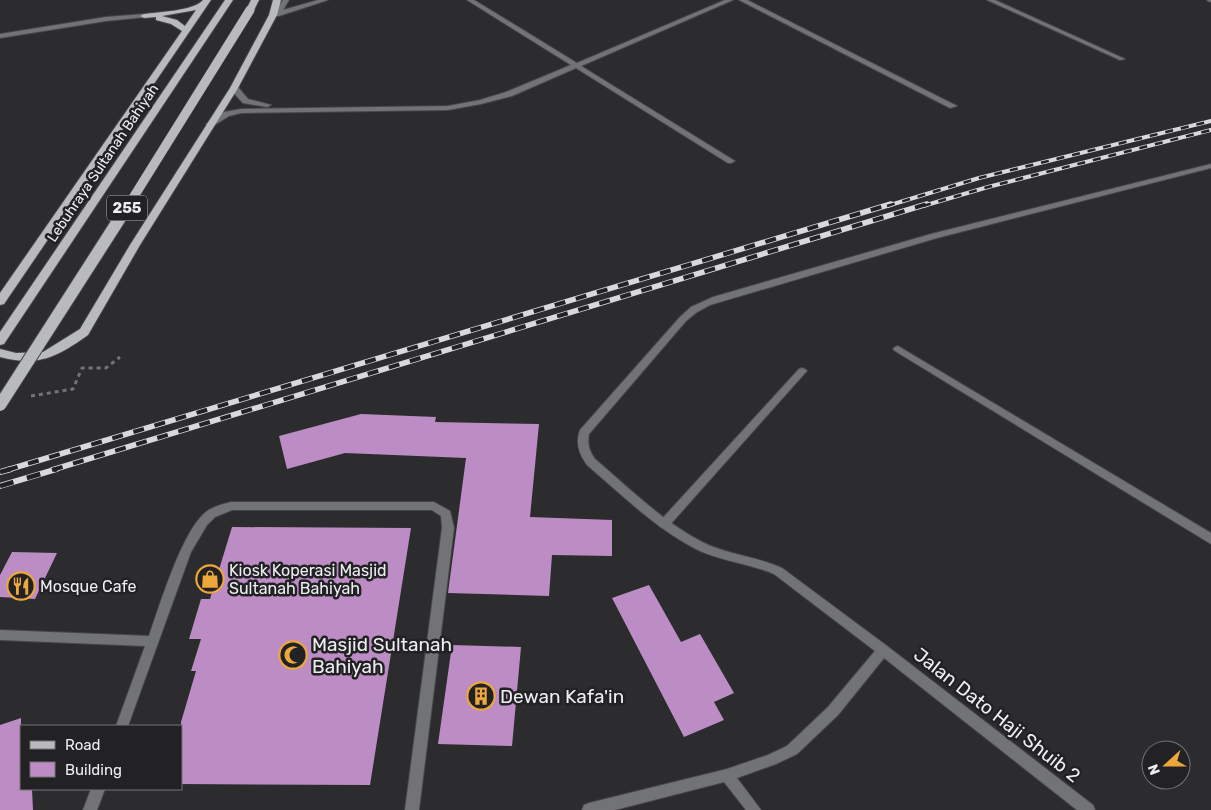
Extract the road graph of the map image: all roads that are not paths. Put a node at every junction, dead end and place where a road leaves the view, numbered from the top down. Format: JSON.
{"nodes":[{"id":1,"x":229,"y":0,"type":"edge"},
{"id":2,"x":277,"y":0,"type":"edge"},
{"id":3,"x":286,"y":0,"type":"edge"},
{"id":4,"x":325,"y":0,"type":"edge"},
{"id":5,"x":470,"y":0,"type":"edge"},
{"id":6,"x":730,"y":0,"type":"edge"},
{"id":7,"x":742,"y":0,"type":"edge"},
{"id":8,"x":990,"y":0,"type":"edge"},
{"id":9,"x":205,"y":3,"type":"edge"},
{"id":10,"x":253,"y":5,"type":"edge"},
{"id":11,"x":275,"y":15,"type":"junction"},
{"id":12,"x":144,"y":16,"type":"junction"},
{"id":13,"x":186,"y":32,"type":"junction"},
{"id":14,"x":0,"y":36,"type":"edge"},
{"id":15,"x":1122,"y":59,"type":"dead end"},
{"id":16,"x":576,"y":65,"type":"junction"},
{"id":17,"x":234,"y":88,"type":"junction"},
{"id":18,"x":953,"y":106,"type":"dead end"},
{"id":19,"x":296,"y":109,"type":"junction"},
{"id":20,"x":210,"y":124,"type":"junction"},
{"id":21,"x":731,"y":161,"type":"dead end"},
{"id":22,"x":1211,"y":166,"type":"edge"},
{"id":23,"x":0,"y":301,"type":"edge"},
{"id":24,"x":0,"y":341,"type":"edge"},
{"id":25,"x":898,"y":349,"type":"dead end"},
{"id":26,"x":0,"y":353,"type":"edge"},
{"id":27,"x":802,"y":371,"type":"dead end"},
{"id":28,"x":0,"y":405,"type":"edge"},
{"id":29,"x":664,"y":524,"type":"junction"},
{"id":30,"x":1211,"y":539,"type":"edge"},
{"id":31,"x":0,"y":635,"type":"edge"},
{"id":32,"x":153,"y":641,"type":"junction"},
{"id":33,"x":883,"y":650,"type":"junction"},
{"id":34,"x":122,"y":725,"type":"edge"},
{"id":35,"x":728,"y":776,"type":"junction"},
{"id":36,"x":98,"y":790,"type":"edge"},
{"id":37,"x":90,"y":810,"type":"edge"},
{"id":38,"x":412,"y":810,"type":"edge"},
{"id":39,"x":589,"y":810,"type":"edge"},
{"id":40,"x":754,"y":810,"type":"edge"},
{"id":41,"x":1088,"y":810,"type":"edge"}],
"edges":[{"from":1,"to":24,"type":"main road","name":"Lebuhraya Sultanah Bahiyah","number":"255"},
{"from":2,"to":11,"type":"main road"},
{"from":3,"to":11,"type":"street"},
{"from":4,"to":11,"type":"street"},
{"from":5,"to":16,"type":"street"},
{"from":6,"to":16,"type":"street"},
{"from":7,"to":18,"type":"street"},
{"from":8,"to":15,"type":"street"},
{"from":9,"to":12,"type":"main road"},
{"from":9,"to":13,"type":"main road"},
{"from":10,"to":28,"type":"main road","number":"255","bridge":true},
{"from":11,"to":17,"type":"main road"},
{"from":12,"to":13,"type":"main road"},
{"from":12,"to":14,"type":"street"},
{"from":13,"to":23,"type":"main road"},
{"from":16,"to":19,"type":"street"},
{"from":16,"to":21,"type":"street"},
{"from":17,"to":19,"type":"street"},
{"from":17,"to":20,"type":"main road"},
{"from":19,"to":20,"type":"street"},
{"from":20,"to":26,"type":"main road"},
{"from":22,"to":29,"type":"street","name":"Jalan Dato Haji Shuib 2"},
{"from":25,"to":30,"type":"street"},
{"from":27,"to":29,"type":"street"},
{"from":29,"to":33,"type":"street","name":"Jalan Dato Haji Shuib 2"},
{"from":31,"to":32,"type":"street"},
{"from":32,"to":34,"type":"street"},
{"from":32,"to":38,"type":"street"},
{"from":33,"to":35,"type":"street"},
{"from":33,"to":41,"type":"street","name":"Jalan Dato Haji Shuib 2"},
{"from":35,"to":39,"type":"street"},
{"from":35,"to":40,"type":"street"},
{"from":36,"to":37,"type":"street"}]}
